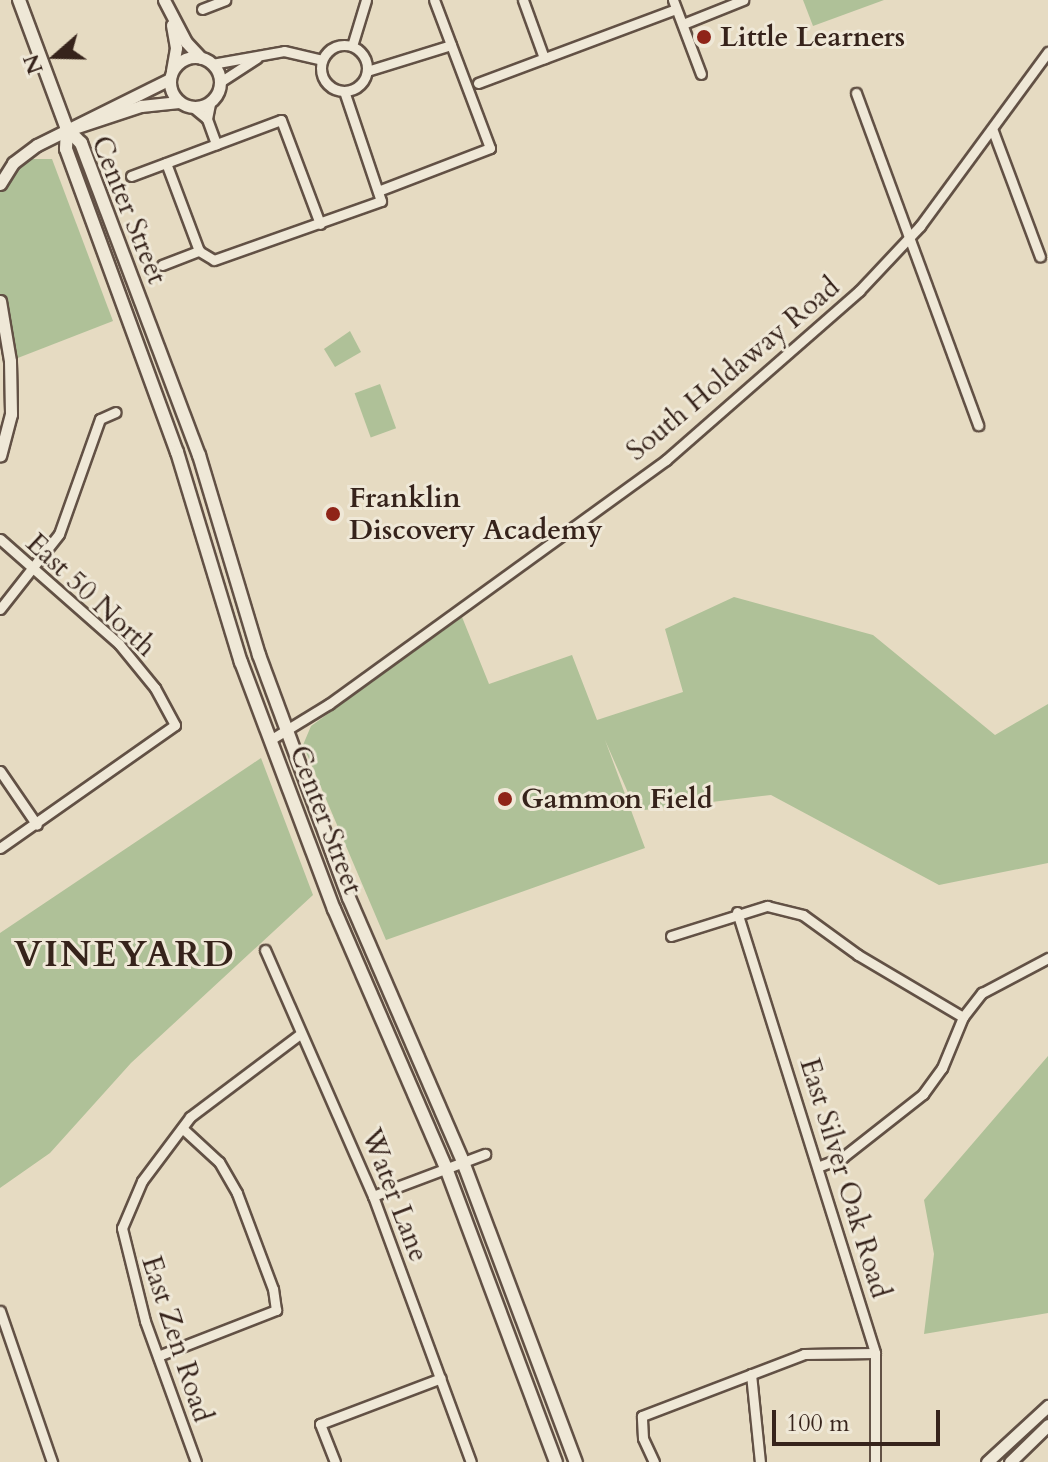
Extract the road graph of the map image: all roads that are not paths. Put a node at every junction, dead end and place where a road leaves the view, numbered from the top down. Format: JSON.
{"nodes":[{"id":1,"x":19,"y":0,"type":"edge"},
{"id":2,"x":164,"y":0,"type":"edge"},
{"id":3,"x":225,"y":0,"type":"edge"},
{"id":4,"x":366,"y":0,"type":"edge"},
{"id":5,"x":434,"y":0,"type":"edge"},
{"id":6,"x":523,"y":0,"type":"edge"},
{"id":7,"x":743,"y":0,"type":"edge"},
{"id":8,"x":675,"y":4,"type":"edge"},
{"id":9,"x":202,"y":9,"type":"dead end"},
{"id":10,"x":171,"y":16,"type":"junction"},
{"id":11,"x":683,"y":24,"type":"junction"},
{"id":12,"x":451,"y":45,"type":"junction"},
{"id":13,"x":352,"y":46,"type":"junction"},
{"id":14,"x":1048,"y":52,"type":"edge"},
{"id":15,"x":257,"y":58,"type":"junction"},
{"id":16,"x":544,"y":58,"type":"junction"},
{"id":17,"x":322,"y":60,"type":"junction"},
{"id":18,"x":207,"y":61,"type":"junction"},
{"id":19,"x":367,"y":71,"type":"junction"},
{"id":20,"x":701,"y":74,"type":"dead end"},
{"id":21,"x":171,"y":75,"type":"junction"},
{"id":22,"x":220,"y":82,"type":"junction"},
{"id":23,"x":478,"y":83,"type":"dead end"},
{"id":24,"x":344,"y":91,"type":"junction"},
{"id":25,"x":856,"y":93,"type":"dead end"},
{"id":26,"x":179,"y":102,"type":"junction"},
{"id":27,"x":210,"y":103,"type":"junction"},
{"id":28,"x":194,"y":108,"type":"junction"},
{"id":29,"x":207,"y":119,"type":"junction"},
{"id":30,"x":67,"y":129,"type":"junction"},
{"id":31,"x":993,"y":131,"type":"junction"},
{"id":32,"x":216,"y":144,"type":"junction"},
{"id":33,"x":166,"y":163,"type":"junction"},
{"id":34,"x":131,"y":176,"type":"dead end"},
{"id":35,"x":0,"y":184,"type":"edge"},
{"id":36,"x":380,"y":196,"type":"junction"},
{"id":37,"x":320,"y":224,"type":"junction"},
{"id":38,"x":909,"y":238,"type":"junction"},
{"id":39,"x":199,"y":251,"type":"junction"},
{"id":40,"x":1040,"y":257,"type":"dead end"},
{"id":41,"x":162,"y":265,"type":"dead end"},
{"id":42,"x":0,"y":301,"type":"edge"},
{"id":43,"x":116,"y":412,"type":"dead end"},
{"id":44,"x":978,"y":425,"type":"dead end"},
{"id":45,"x":199,"y":455,"type":"junction"},
{"id":46,"x":0,"y":456,"type":"edge"},
{"id":47,"x":185,"y":475,"type":"junction"},
{"id":48,"x":202,"y":531,"type":"junction"},
{"id":49,"x":0,"y":539,"type":"edge"},
{"id":50,"x":36,"y":569,"type":"junction"},
{"id":51,"x":240,"y":595,"type":"junction"},
{"id":52,"x":0,"y":609,"type":"edge"},
{"id":53,"x":287,"y":733,"type":"junction"},
{"id":54,"x":270,"y":740,"type":"junction"},
{"id":55,"x":0,"y":771,"type":"edge"},
{"id":56,"x":37,"y":825,"type":"junction"},
{"id":57,"x":0,"y":848,"type":"edge"},
{"id":58,"x":737,"y":912,"type":"junction"},
{"id":59,"x":671,"y":936,"type":"dead end"},
{"id":60,"x":265,"y":950,"type":"dead end"},
{"id":61,"x":1048,"y":958,"type":"edge"},
{"id":62,"x":963,"y":1017,"type":"junction"},
{"id":63,"x":300,"y":1034,"type":"junction"},
{"id":64,"x":182,"y":1128,"type":"junction"},
{"id":65,"x":485,"y":1154,"type":"dead end"},
{"id":66,"x":463,"y":1162,"type":"junction"},
{"id":67,"x":820,"y":1166,"type":"junction"},
{"id":68,"x":446,"y":1168,"type":"junction"},
{"id":69,"x":373,"y":1196,"type":"junction"},
{"id":70,"x":0,"y":1311,"type":"edge"},
{"id":71,"x":875,"y":1353,"type":"junction"},
{"id":72,"x":158,"y":1356,"type":"junction"},
{"id":73,"x":751,"y":1374,"type":"junction"},
{"id":74,"x":441,"y":1378,"type":"junction"},
{"id":75,"x":1048,"y":1406,"type":"edge"},
{"id":76,"x":1048,"y":1425,"type":"edge"},
{"id":77,"x":52,"y":1462,"type":"edge"},
{"id":78,"x":196,"y":1462,"type":"edge"},
{"id":79,"x":335,"y":1462,"type":"edge"},
{"id":80,"x":471,"y":1462,"type":"edge"},
{"id":81,"x":556,"y":1462,"type":"edge"},
{"id":82,"x":576,"y":1462,"type":"edge"},
{"id":83,"x":654,"y":1462,"type":"edge"},
{"id":84,"x":760,"y":1462,"type":"edge"},
{"id":85,"x":875,"y":1462,"type":"edge"},
{"id":86,"x":987,"y":1462,"type":"edge"},
{"id":87,"x":1010,"y":1462,"type":"edge"}],
"edges":[{"from":1,"to":30,"type":"main road"},
{"from":2,"to":10,"type":"street"},
{"from":3,"to":9,"type":"street"},
{"from":4,"to":13,"type":"street"},
{"from":5,"to":12,"type":"street"},
{"from":6,"to":16,"type":"street"},
{"from":7,"to":11,"type":"street"},
{"from":8,"to":11,"type":"street"},
{"from":8,"to":16,"type":"street"},
{"from":10,"to":18,"type":"street"},
{"from":10,"to":21,"type":"street"},
{"from":11,"to":20,"type":"street"},
{"from":12,"to":19,"type":"street"},
{"from":12,"to":36,"type":"street"},
{"from":13,"to":17,"type":"street"},
{"from":13,"to":19,"type":"street"},
{"from":14,"to":31,"type":"street","name":"South Holdaway Road"},
{"from":15,"to":17,"type":"street"},
{"from":15,"to":18,"type":"street"},
{"from":15,"to":22,"type":"street"},
{"from":16,"to":23,"type":"street"},
{"from":17,"to":24,"type":"street"},
{"from":18,"to":21,"type":"street"},
{"from":18,"to":22,"type":"street"},
{"from":19,"to":24,"type":"street"},
{"from":21,"to":26,"type":"street"},
{"from":21,"to":30,"type":"street"},
{"from":22,"to":27,"type":"street"},
{"from":24,"to":36,"type":"street"},
{"from":25,"to":38,"type":"street"},
{"from":26,"to":28,"type":"street"},
{"from":26,"to":30,"type":"street"},
{"from":27,"to":28,"type":"street"},
{"from":27,"to":29,"type":"street"},
{"from":28,"to":29,"type":"street"},
{"from":29,"to":32,"type":"street"},
{"from":30,"to":35,"type":"street"},
{"from":30,"to":45,"type":"main road","name":"Center Street"},
{"from":30,"to":47,"type":"main road","name":"Center Street"},
{"from":31,"to":38,"type":"street","name":"South Holdaway Road"},
{"from":31,"to":40,"type":"street"},
{"from":32,"to":33,"type":"street"},
{"from":32,"to":37,"type":"street"},
{"from":33,"to":34,"type":"street"},
{"from":33,"to":39,"type":"street"},
{"from":36,"to":37,"type":"street"},
{"from":37,"to":39,"type":"street"},
{"from":38,"to":44,"type":"street"},
{"from":38,"to":53,"type":"street","name":"South Holdaway Road"},
{"from":39,"to":41,"type":"street"},
{"from":42,"to":46,"type":"street"},
{"from":43,"to":50,"type":"street"},
{"from":45,"to":47,"type":"main road"},
{"from":45,"to":51,"type":"main road","name":"Center Street"},
{"from":47,"to":48,"type":"main road","name":"Center Street"},
{"from":48,"to":51,"type":"main road"},
{"from":48,"to":54,"type":"main road","name":"Center Street"},
{"from":49,"to":50,"type":"street","name":"East 50 North"},
{"from":50,"to":52,"type":"street"},
{"from":50,"to":56,"type":"street","name":"East 50 North"},
{"from":51,"to":53,"type":"main road","name":"Center Street"},
{"from":53,"to":54,"type":"street","name":"South Holdaway Road"},
{"from":53,"to":66,"type":"main road","name":"Center Street"},
{"from":54,"to":68,"type":"main road","name":"Center Street"},
{"from":55,"to":56,"type":"street"},
{"from":56,"to":57,"type":"street"},
{"from":58,"to":59,"type":"street"},
{"from":58,"to":62,"type":"street"},
{"from":58,"to":67,"type":"street","name":"East Silver Oak Road"},
{"from":60,"to":63,"type":"street","name":"Water Lane"},
{"from":61,"to":62,"type":"street"},
{"from":62,"to":67,"type":"street"},
{"from":63,"to":64,"type":"street"},
{"from":63,"to":69,"type":"street","name":"Water Lane"},
{"from":64,"to":72,"type":"street","name":"East Zen Road"},
{"from":64,"to":72,"type":"street"},
{"from":65,"to":66,"type":"street"},
{"from":66,"to":68,"type":"street"},
{"from":66,"to":82,"type":"main road","name":"Center Street"},
{"from":67,"to":71,"type":"street","name":"East Silver Oak Road"},
{"from":68,"to":69,"type":"street"},
{"from":68,"to":81,"type":"main road","name":"Center Street"},
{"from":69,"to":74,"type":"street","name":"Water Lane"},
{"from":70,"to":77,"type":"street"},
{"from":71,"to":73,"type":"street"},
{"from":71,"to":85,"type":"street","name":"East Silver Oak Road"},
{"from":72,"to":78,"type":"street","name":"East Zen Road"},
{"from":73,"to":83,"type":"street"},
{"from":73,"to":84,"type":"street"},
{"from":74,"to":79,"type":"street"},
{"from":74,"to":80,"type":"street","name":"Water Lane"},
{"from":75,"to":86,"type":"street"},
{"from":76,"to":87,"type":"street"}]}
